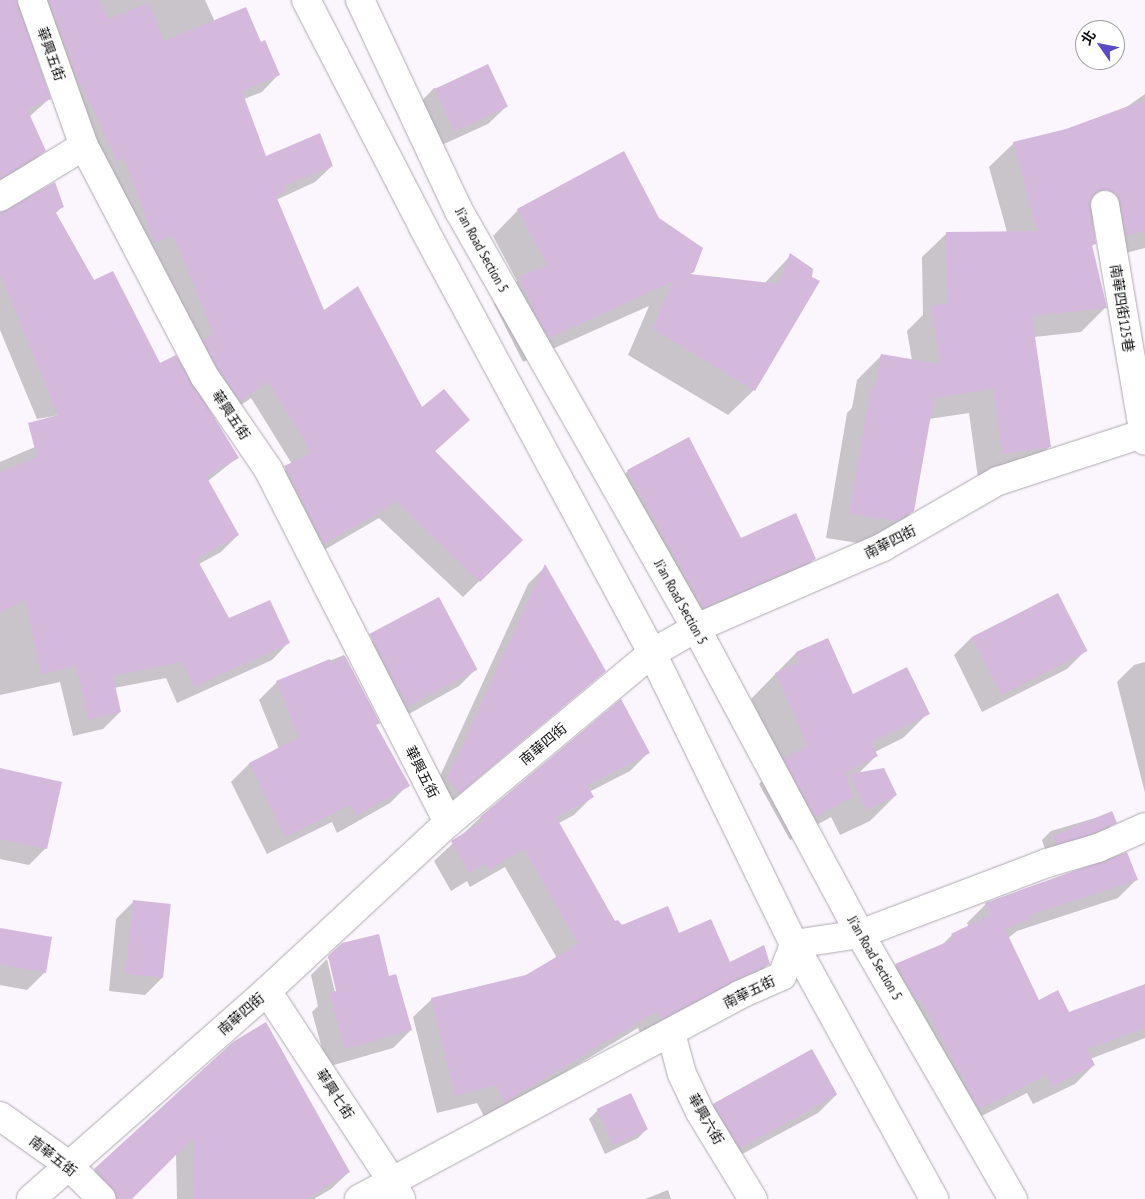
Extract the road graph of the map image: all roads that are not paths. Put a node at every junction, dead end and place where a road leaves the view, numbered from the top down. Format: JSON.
{"nodes":[{"id":1,"x":32,"y":0,"type":"edge"},
{"id":2,"x":306,"y":0,"type":"edge"},
{"id":3,"x":360,"y":0,"type":"edge"},
{"id":4,"x":84,"y":146,"type":"junction"},
{"id":5,"x":0,"y":197,"type":"edge"},
{"id":6,"x":1105,"y":205,"type":"dead end"},
{"id":7,"x":1144,"y":436,"type":"edge"},
{"id":8,"x":696,"y":628,"type":"junction"},
{"id":9,"x":652,"y":653,"type":"junction"},
{"id":10,"x":448,"y":823,"type":"junction"},
{"id":11,"x":1145,"y":827,"type":"edge"},
{"id":12,"x":860,"y":934,"type":"junction"},
{"id":13,"x":794,"y":944,"type":"junction"},
{"id":14,"x":267,"y":991,"type":"junction"},
{"id":15,"x":671,"y":1033,"type":"junction"},
{"id":16,"x":0,"y":1116,"type":"edge"},
{"id":17,"x":67,"y":1164,"type":"junction"},
{"id":18,"x":396,"y":1189,"type":"edge"},
{"id":19,"x":31,"y":1199,"type":"edge"},
{"id":20,"x":102,"y":1199,"type":"edge"},
{"id":21,"x":359,"y":1199,"type":"edge"},
{"id":22,"x":753,"y":1199,"type":"edge"},
{"id":23,"x":934,"y":1199,"type":"edge"},
{"id":24,"x":1014,"y":1199,"type":"edge"}],
"edges":[{"from":1,"to":4,"type":"street","name":"華興五街"},
{"from":2,"to":9,"type":"street"},
{"from":3,"to":8,"type":"street","name":"Ji’an Road Section 5"},
{"from":4,"to":5,"type":"street"},
{"from":4,"to":10,"type":"street","name":"華興五街"},
{"from":6,"to":7,"type":"street","name":"南華四街125巷"},
{"from":7,"to":8,"type":"street","name":"南華四街"},
{"from":8,"to":9,"type":"street","name":"南華四街"},
{"from":8,"to":12,"type":"street","name":"Ji’an Road Section 5"},
{"from":9,"to":10,"type":"street","name":"南華四街"},
{"from":9,"to":13,"type":"street"},
{"from":10,"to":14,"type":"street","name":"南華四街"},
{"from":11,"to":12,"type":"street"},
{"from":12,"to":13,"type":"street"},
{"from":12,"to":24,"type":"street","name":"Ji’an Road Section 5"},
{"from":13,"to":15,"type":"street","name":"南華五街"},
{"from":13,"to":23,"type":"street"},
{"from":14,"to":17,"type":"street","name":"南華四街"},
{"from":14,"to":18,"type":"street","name":"華興七街"},
{"from":15,"to":18,"type":"street","name":"南華五街"},
{"from":15,"to":22,"type":"street","name":"華興六街"},
{"from":16,"to":17,"type":"street","name":"南華五街"},
{"from":17,"to":19,"type":"street","name":"南華四街"},
{"from":17,"to":20,"type":"street","name":"南華五街"},
{"from":18,"to":21,"type":"street","name":"南華五街"}]}
